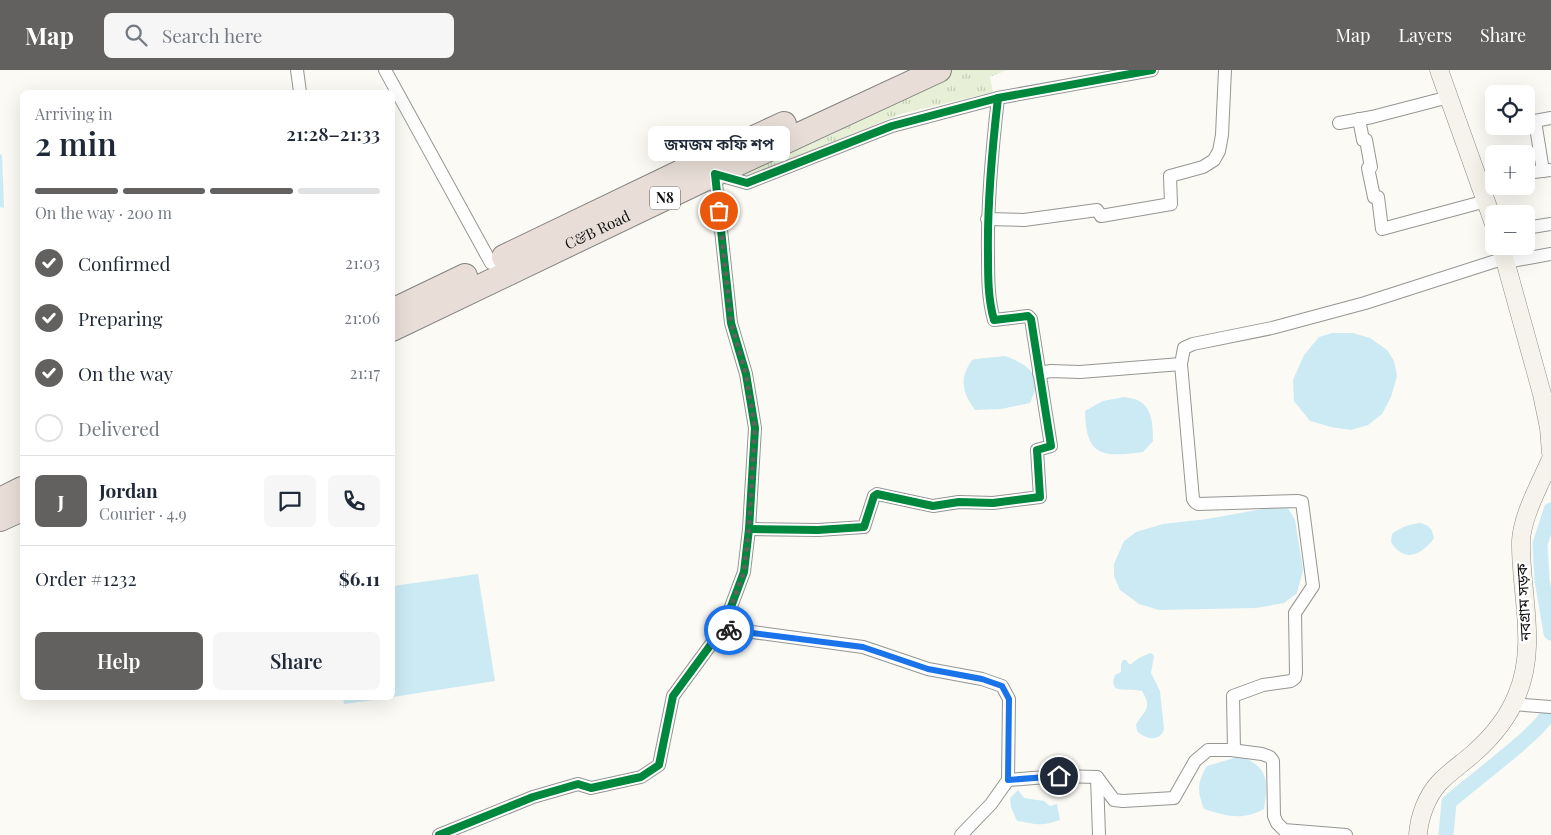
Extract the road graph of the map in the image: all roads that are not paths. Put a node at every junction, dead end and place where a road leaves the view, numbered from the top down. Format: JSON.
{"nodes":[{"id":1,"x":297,"y":70,"type":"edge"},
{"id":2,"x":385,"y":70,"type":"edge"},
{"id":3,"x":903,"y":70,"type":"edge"},
{"id":4,"x":939,"y":70,"type":"edge"},
{"id":5,"x":1152,"y":70,"type":"edge"},
{"id":6,"x":1225,"y":70,"type":"edge"},
{"id":7,"x":1440,"y":70,"type":"edge"},
{"id":8,"x":300,"y":90,"type":"edge"},
{"id":9,"x":1449,"y":97,"type":"junction"},
{"id":10,"x":998,"y":98,"type":"junction"},
{"id":11,"x":1551,"y":118,"type":"edge"},
{"id":12,"x":1359,"y":119,"type":"junction"},
{"id":13,"x":1340,"y":123,"type":"dead end"},
{"id":14,"x":1547,"y":170,"type":"edge"},
{"id":15,"x":716,"y":174,"type":"junction"},
{"id":16,"x":1485,"y":178,"type":"edge"},
{"id":17,"x":1486,"y":195,"type":"edge"},
{"id":18,"x":1486,"y":201,"type":"junction"},
{"id":19,"x":1487,"y":205,"type":"edge"},
{"id":20,"x":987,"y":219,"type":"junction"},
{"id":21,"x":1551,"y":224,"type":"edge"},
{"id":22,"x":1535,"y":227,"type":"edge"},
{"id":23,"x":1535,"y":254,"type":"edge"},
{"id":24,"x":1551,"y":254,"type":"edge"},
{"id":25,"x":1504,"y":255,"type":"edge"},
{"id":26,"x":491,"y":263,"type":"junction"},
{"id":27,"x":395,"y":310,"type":"edge"},
{"id":28,"x":395,"y":328,"type":"edge"},
{"id":29,"x":1181,"y":364,"type":"junction"},
{"id":30,"x":1039,"y":373,"type":"junction"},
{"id":31,"x":1551,"y":453,"type":"edge"},
{"id":32,"x":1551,"y":458,"type":"edge"},
{"id":33,"x":20,"y":490,"type":"edge"},
{"id":34,"x":0,"y":500,"type":"edge"},
{"id":35,"x":20,"y":509,"type":"edge"},
{"id":36,"x":0,"y":519,"type":"edge"},
{"id":37,"x":749,"y":529,"type":"junction"},
{"id":38,"x":723,"y":628,"type":"junction"},
{"id":39,"x":1512,"y":704,"type":"junction"},
{"id":40,"x":1551,"y":707,"type":"edge"},
{"id":41,"x":1234,"y":750,"type":"junction"},
{"id":42,"x":1097,"y":777,"type":"junction"},
{"id":43,"x":1008,"y":780,"type":"junction"},
{"id":44,"x":444,"y":834,"type":"edge"},
{"id":45,"x":961,"y":835,"type":"edge"},
{"id":46,"x":1099,"y":835,"type":"edge"},
{"id":47,"x":1346,"y":835,"type":"edge"},
{"id":48,"x":1418,"y":835,"type":"edge"}],
"edges":[{"from":1,"to":8,"type":"street"},
{"from":2,"to":26,"type":"street"},
{"from":3,"to":26,"type":"highway","name":"C&B Road","number":"N8"},
{"from":4,"to":15,"type":"highway","name":"C&B Road","number":"N8"},
{"from":5,"to":10,"type":"street"},
{"from":6,"to":20,"type":"street"},
{"from":7,"to":9,"type":"main road"},
{"from":9,"to":12,"type":"street"},
{"from":9,"to":16,"type":"main road"},
{"from":10,"to":15,"type":"street"},
{"from":10,"to":20,"type":"street"},
{"from":11,"to":14,"type":"street"},
{"from":12,"to":13,"type":"street"},
{"from":12,"to":18,"type":"street"},
{"from":15,"to":28,"type":"highway","name":"C&B Road","number":"N8"},
{"from":15,"to":37,"type":"street"},
{"from":17,"to":18,"type":"main road"},
{"from":18,"to":19,"type":"main road"},
{"from":20,"to":30,"type":"street"},
{"from":21,"to":22,"type":"street"},
{"from":23,"to":24,"type":"street"},
{"from":25,"to":29,"type":"street"},
{"from":25,"to":31,"type":"main road"},
{"from":26,"to":27,"type":"highway","name":"C&B Road","number":"N8"},
{"from":29,"to":30,"type":"street"},
{"from":29,"to":41,"type":"street"},
{"from":30,"to":37,"type":"street"},
{"from":32,"to":39,"type":"main road","name":"নবগ্রাম সড়ক"},
{"from":33,"to":34,"type":"highway"},
{"from":35,"to":36,"type":"highway"},
{"from":37,"to":38,"type":"street"},
{"from":38,"to":43,"type":"street"},
{"from":38,"to":44,"type":"street"},
{"from":39,"to":40,"type":"street"},
{"from":39,"to":48,"type":"main road","name":"নবগ্রাম সড়ক"},
{"from":41,"to":42,"type":"street"},
{"from":41,"to":47,"type":"street"},
{"from":42,"to":43,"type":"street"},
{"from":42,"to":46,"type":"street"},
{"from":43,"to":45,"type":"street"}]}
